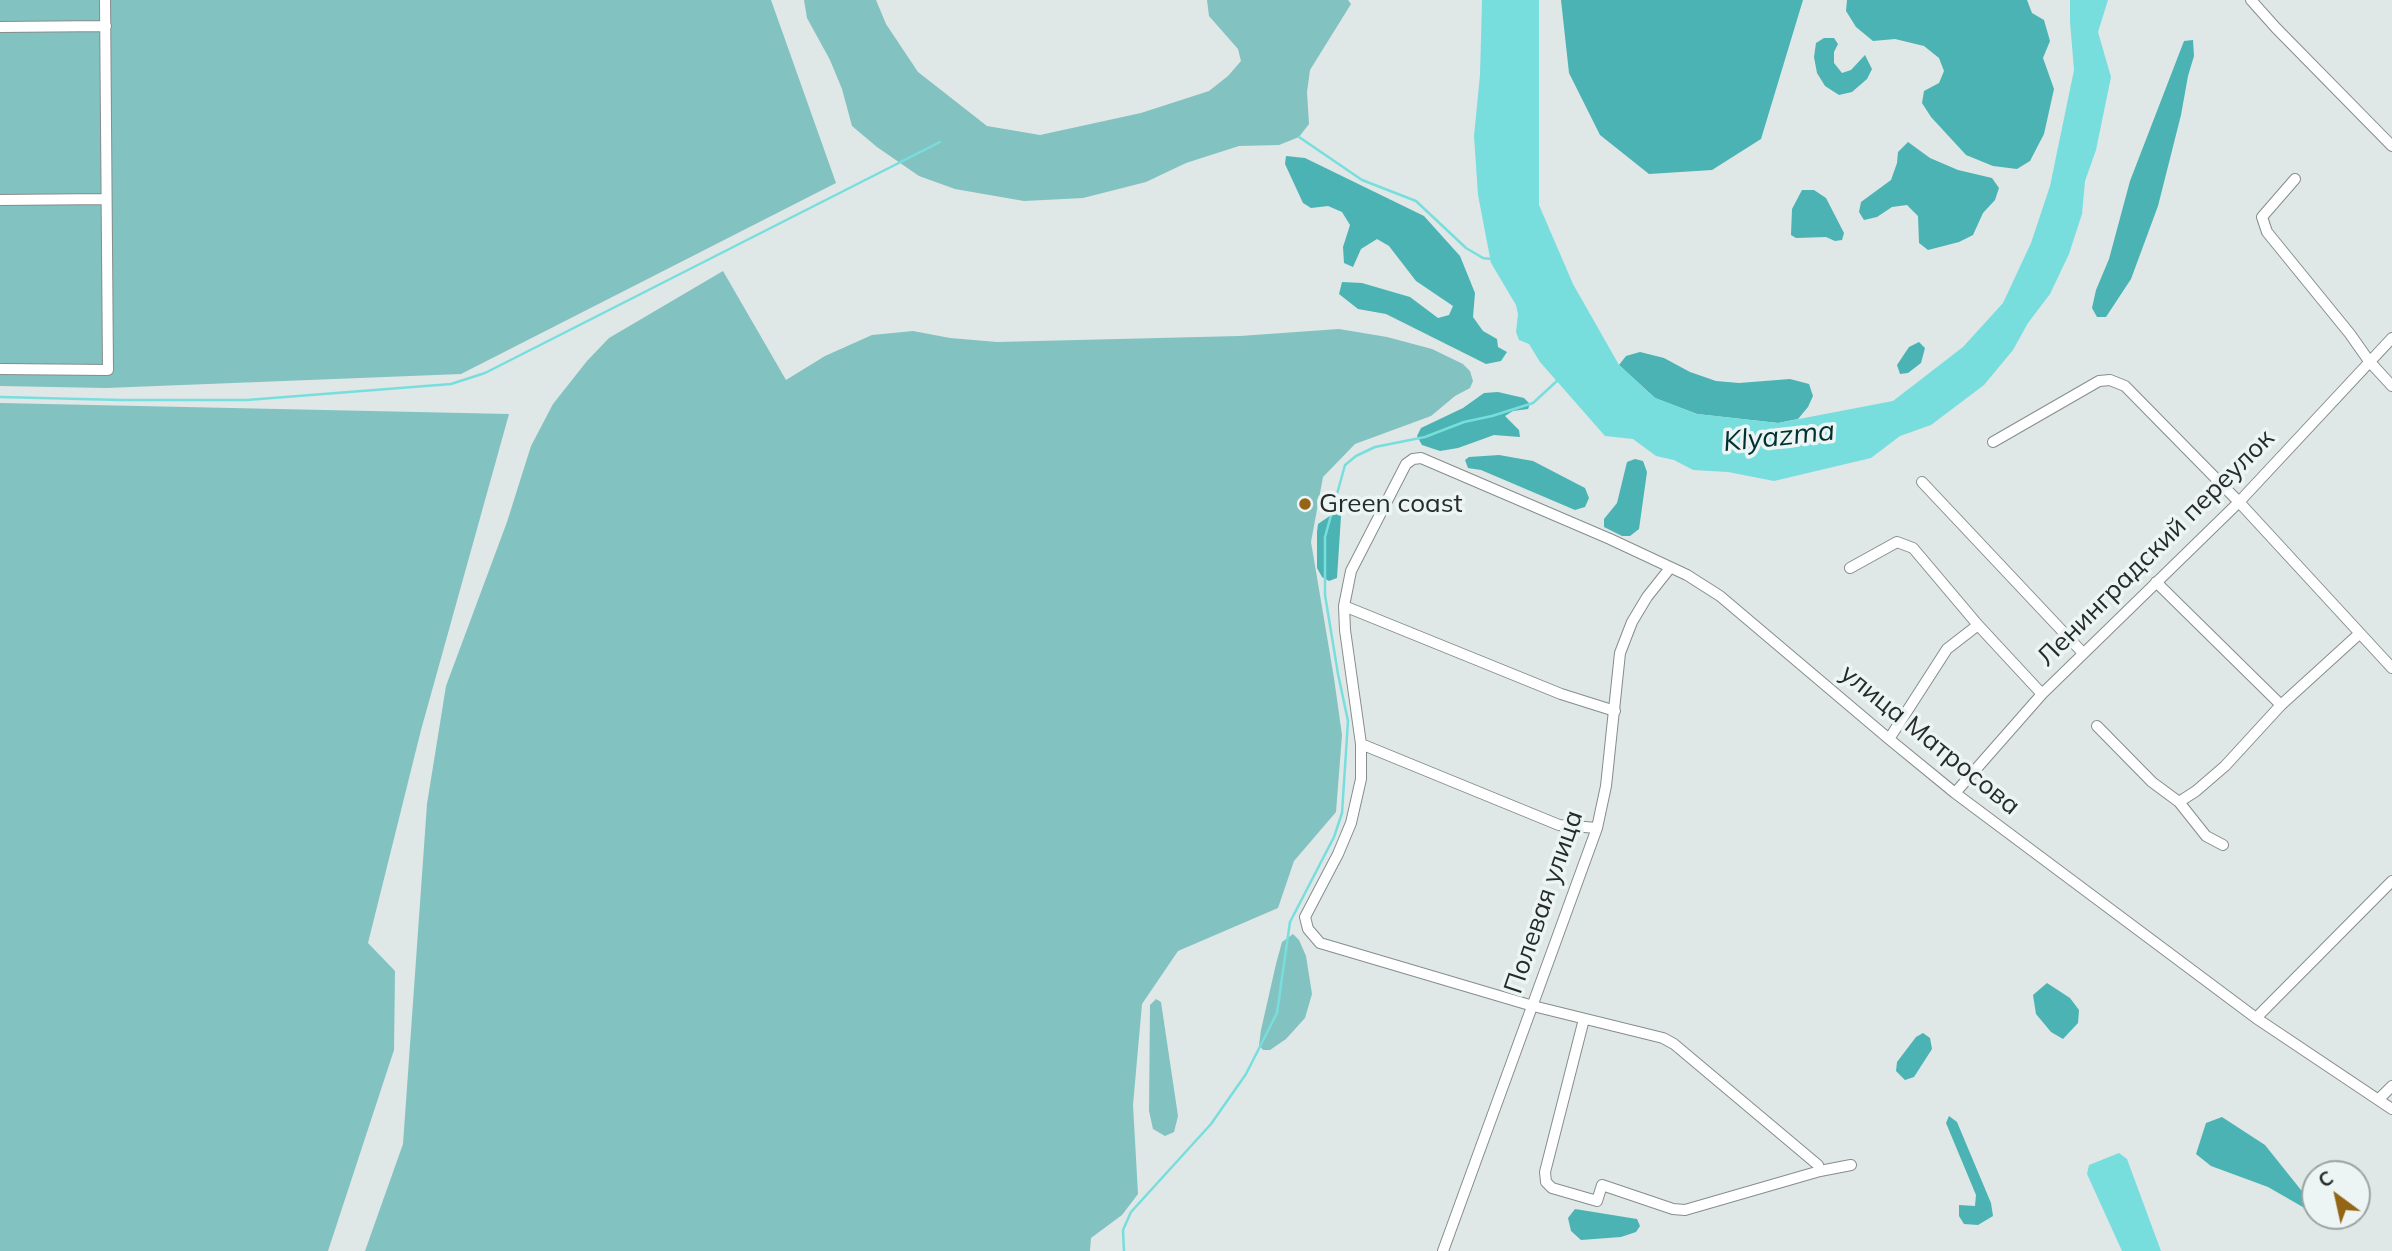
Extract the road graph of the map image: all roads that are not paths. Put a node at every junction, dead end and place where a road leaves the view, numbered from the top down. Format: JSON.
{"nodes":[{"id":1,"x":105,"y":0,"type":"edge"},
{"id":2,"x":2251,"y":0,"type":"edge"},
{"id":3,"x":106,"y":26,"type":"junction"},
{"id":4,"x":0,"y":27,"type":"edge"},
{"id":5,"x":2392,"y":146,"type":"edge"},
{"id":6,"x":2295,"y":179,"type":"dead end"},
{"id":7,"x":106,"y":199,"type":"junction"},
{"id":8,"x":0,"y":200,"type":"edge"},
{"id":9,"x":2392,"y":338,"type":"edge"},
{"id":10,"x":2369,"y":361,"type":"junction"},
{"id":11,"x":0,"y":369,"type":"edge"},
{"id":12,"x":2392,"y":386,"type":"edge"},
{"id":13,"x":1993,"y":442,"type":"dead end"},
{"id":14,"x":1922,"y":482,"type":"dead end"},
{"id":15,"x":2239,"y":502,"type":"junction"},
{"id":16,"x":1670,"y":568,"type":"junction"},
{"id":17,"x":1850,"y":568,"type":"dead end"},
{"id":18,"x":2156,"y":582,"type":"junction"},
{"id":19,"x":1344,"y":606,"type":"junction"},
{"id":20,"x":1978,"y":625,"type":"junction"},
{"id":21,"x":2358,"y":634,"type":"junction"},
{"id":22,"x":2083,"y":653,"type":"junction"},
{"id":23,"x":2392,"y":668,"type":"edge"},
{"id":24,"x":2042,"y":694,"type":"junction"},
{"id":25,"x":2281,"y":705,"type":"junction"},
{"id":26,"x":1615,"y":711,"type":"junction"},
{"id":27,"x":2097,"y":726,"type":"dead end"},
{"id":28,"x":1889,"y":739,"type":"junction"},
{"id":29,"x":1361,"y":744,"type":"junction"},
{"id":30,"x":1955,"y":793,"type":"junction"},
{"id":31,"x":2179,"y":802,"type":"junction"},
{"id":32,"x":1597,"y":828,"type":"junction"},
{"id":33,"x":2223,"y":845,"type":"dead end"},
{"id":34,"x":2392,"y":881,"type":"edge"},
{"id":35,"x":1533,"y":1006,"type":"junction"},
{"id":36,"x":2256,"y":1018,"type":"junction"},
{"id":37,"x":1584,"y":1019,"type":"junction"},
{"id":38,"x":2392,"y":1086,"type":"edge"},
{"id":39,"x":2379,"y":1099,"type":"junction"},
{"id":40,"x":2392,"y":1109,"type":"edge"},
{"id":41,"x":1851,"y":1165,"type":"dead end"},
{"id":42,"x":1820,"y":1171,"type":"junction"},
{"id":43,"x":1443,"y":1251,"type":"edge"}],
"edges":[{"from":1,"to":3,"type":"street"},
{"from":2,"to":5,"type":"street"},
{"from":3,"to":4,"type":"street"},
{"from":3,"to":7,"type":"street"},
{"from":6,"to":10,"type":"street"},
{"from":7,"to":8,"type":"street"},
{"from":7,"to":11,"type":"street"},
{"from":9,"to":10,"type":"street","name":"Ленинградский переулок"},
{"from":10,"to":12,"type":"street"},
{"from":10,"to":15,"type":"street","name":"Ленинградский переулок"},
{"from":13,"to":15,"type":"street"},
{"from":14,"to":22,"type":"street"},
{"from":15,"to":18,"type":"street","name":"Ленинградский переулок"},
{"from":15,"to":21,"type":"street"},
{"from":16,"to":19,"type":"street","name":"улица Матросова"},
{"from":16,"to":26,"type":"street","name":"Полевая улица"},
{"from":16,"to":28,"type":"street","name":"улица Матросова"},
{"from":17,"to":20,"type":"street"},
{"from":18,"to":22,"type":"street","name":"Ленинградский переулок"},
{"from":18,"to":25,"type":"street"},
{"from":19,"to":26,"type":"street"},
{"from":19,"to":29,"type":"street"},
{"from":20,"to":24,"type":"street"},
{"from":20,"to":28,"type":"street"},
{"from":21,"to":23,"type":"street"},
{"from":21,"to":25,"type":"street"},
{"from":22,"to":24,"type":"street","name":"Ленинградский переулок"},
{"from":24,"to":30,"type":"street","name":"Ленинградский переулок"},
{"from":25,"to":31,"type":"street"},
{"from":26,"to":32,"type":"street","name":"Полевая улица"},
{"from":27,"to":31,"type":"street"},
{"from":28,"to":30,"type":"street","name":"улица Матросова"},
{"from":29,"to":32,"type":"street"},
{"from":29,"to":35,"type":"street"},
{"from":30,"to":36,"type":"street","name":"улица Матросова"},
{"from":31,"to":33,"type":"street"},
{"from":32,"to":35,"type":"street","name":"Полевая улица"},
{"from":34,"to":36,"type":"street"},
{"from":35,"to":37,"type":"street"},
{"from":35,"to":43,"type":"street","name":"Полевая улица"},
{"from":36,"to":39,"type":"street","name":"улица Матросова"},
{"from":37,"to":42,"type":"street"},
{"from":37,"to":42,"type":"street"},
{"from":38,"to":39,"type":"street"},
{"from":39,"to":40,"type":"street","name":"улица Матросова"},
{"from":41,"to":42,"type":"street"}]}
